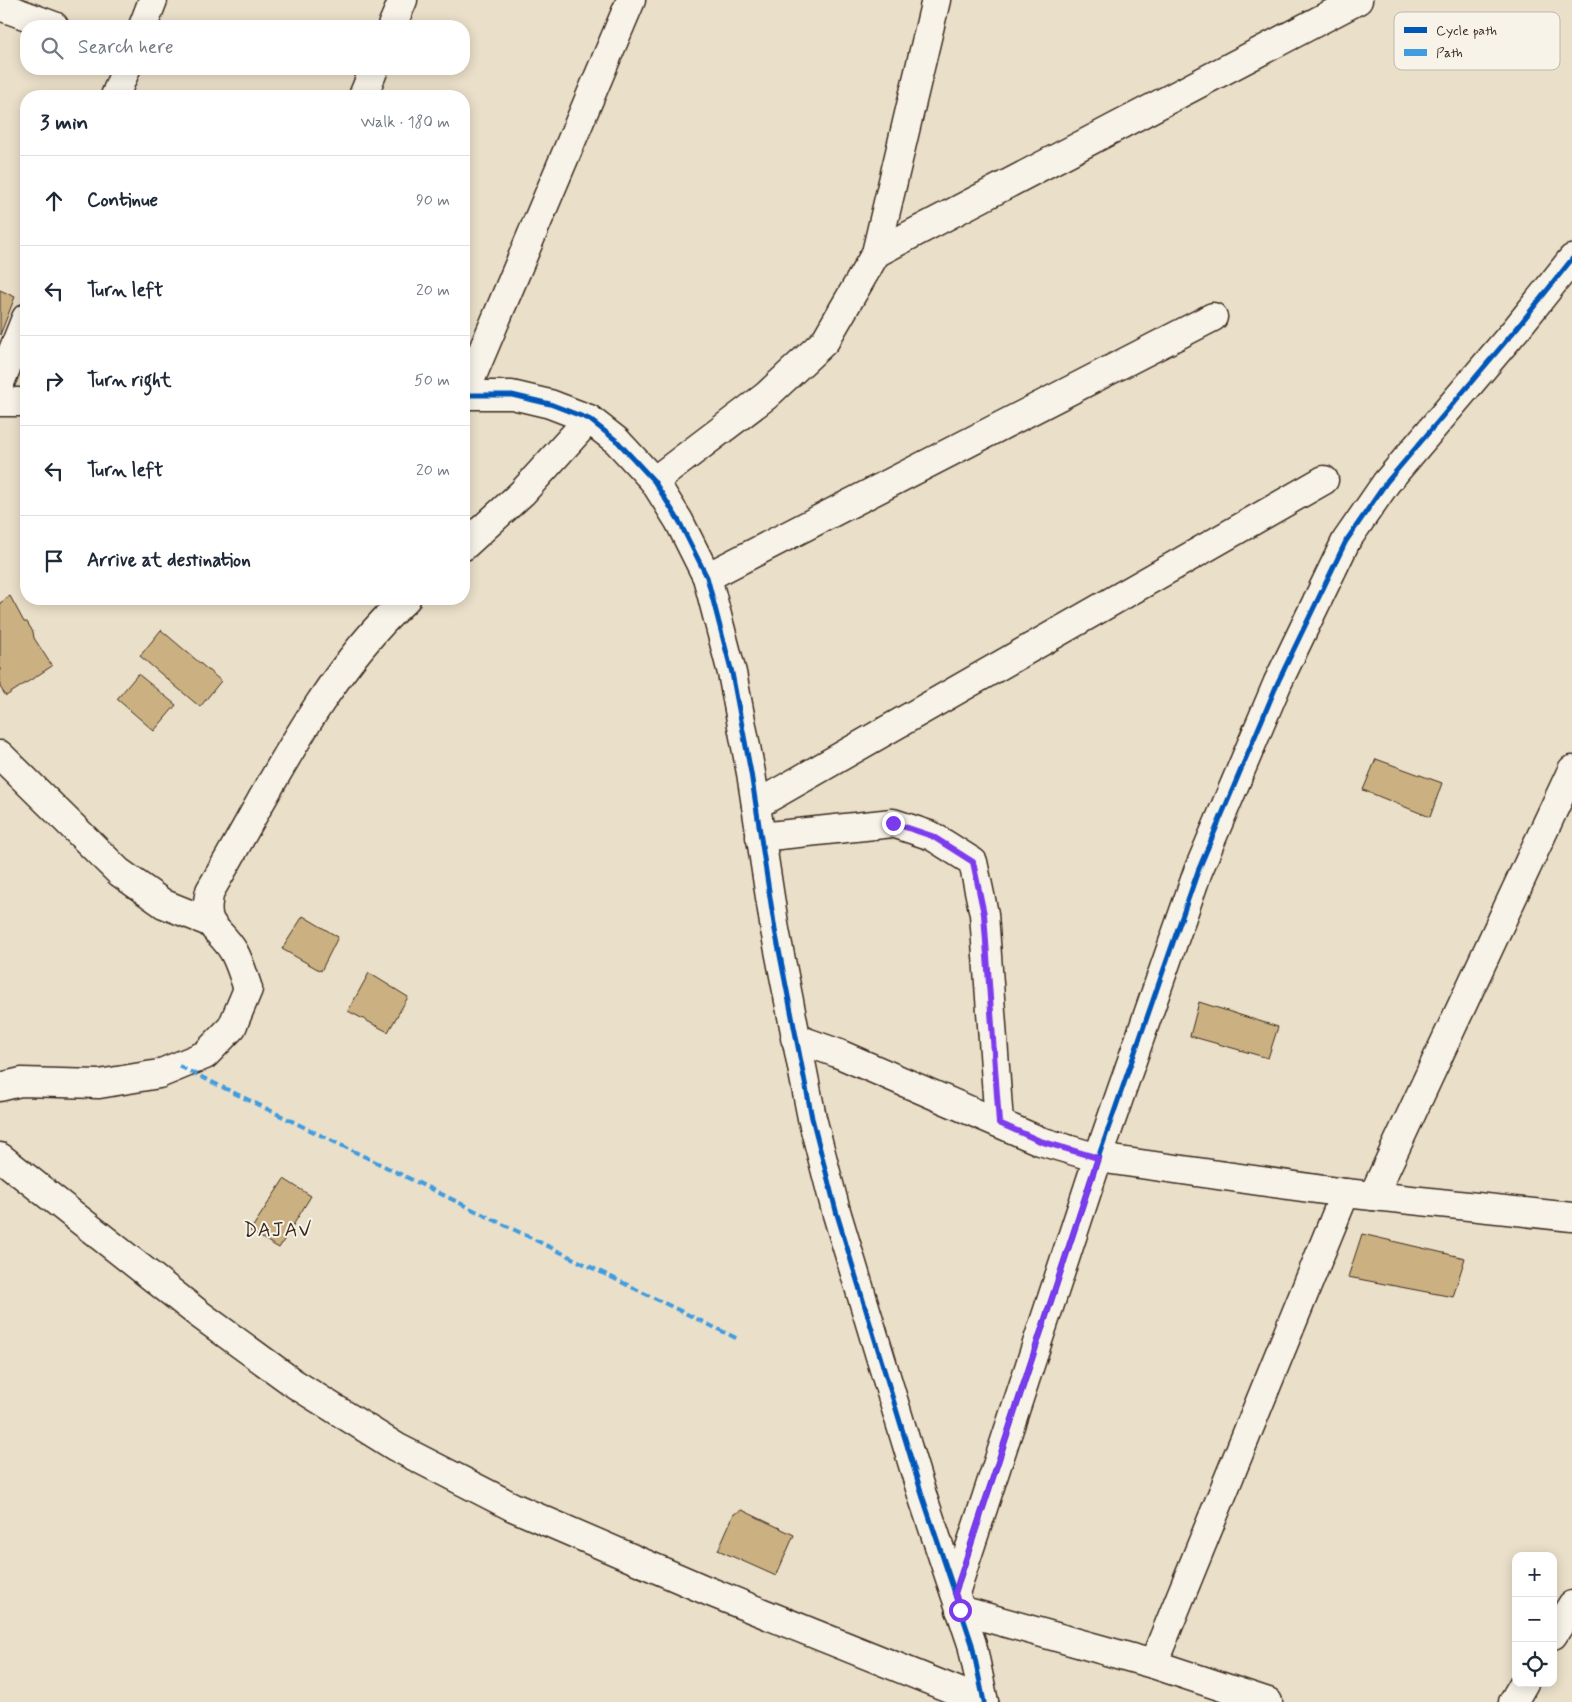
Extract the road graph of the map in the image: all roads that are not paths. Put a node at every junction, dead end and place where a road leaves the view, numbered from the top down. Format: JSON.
{"nodes":[{"id":1,"x":153,"y":0,"type":"edge"},
{"id":2,"x":403,"y":0,"type":"edge"},
{"id":3,"x":631,"y":0,"type":"edge"},
{"id":4,"x":1358,"y":0,"type":"edge"},
{"id":5,"x":937,"y":1,"type":"edge"},
{"id":6,"x":0,"y":6,"type":"edge"},
{"id":7,"x":38,"y":20,"type":"edge"},
{"id":8,"x":145,"y":20,"type":"edge"},
{"id":9,"x":395,"y":20,"type":"edge"},
{"id":10,"x":124,"y":75,"type":"edge"},
{"id":11,"x":372,"y":75,"type":"edge"},
{"id":12,"x":117,"y":90,"type":"edge"},
{"id":13,"x":365,"y":90,"type":"edge"},
{"id":14,"x":876,"y":253,"type":"junction"},
{"id":15,"x":1572,"y":259,"type":"edge"},
{"id":16,"x":1213,"y":318,"type":"dead end"},
{"id":17,"x":20,"y":333,"type":"edge"},
{"id":18,"x":470,"y":381,"type":"edge"},
{"id":19,"x":0,"y":384,"type":"edge"},
{"id":20,"x":470,"y":395,"type":"edge"},
{"id":21,"x":0,"y":402,"type":"edge"},
{"id":22,"x":20,"y":402,"type":"edge"},
{"id":23,"x":589,"y":419,"type":"junction"},
{"id":24,"x":1324,"y":480,"type":"dead end"},
{"id":25,"x":654,"y":481,"type":"junction"},
{"id":26,"x":470,"y":541,"type":"edge"},
{"id":27,"x":707,"y":577,"type":"junction"},
{"id":28,"x":400,"y":605,"type":"edge"},
{"id":29,"x":0,"y":754,"type":"edge"},
{"id":30,"x":1572,"y":770,"type":"edge"},
{"id":31,"x":756,"y":805,"type":"junction"},
{"id":32,"x":760,"y":837,"type":"junction"},
{"id":33,"x":209,"y":922,"type":"junction"},
{"id":34,"x":795,"y":1038,"type":"junction"},
{"id":35,"x":0,"y":1087,"type":"edge"},
{"id":36,"x":999,"y":1123,"type":"junction"},
{"id":37,"x":0,"y":1157,"type":"edge"},
{"id":38,"x":1098,"y":1158,"type":"junction"},
{"id":39,"x":1345,"y":1193,"type":"junction"},
{"id":40,"x":1373,"y":1196,"type":"junction"},
{"id":41,"x":1572,"y":1217,"type":"edge"},
{"id":42,"x":958,"y":1601,"type":"junction"},
{"id":43,"x":1572,"y":1605,"type":"edge"},
{"id":44,"x":1557,"y":1629,"type":"edge"},
{"id":45,"x":1153,"y":1664,"type":"junction"},
{"id":46,"x":1522,"y":1687,"type":"edge"},
{"id":47,"x":984,"y":1702,"type":"edge"},
{"id":48,"x":1268,"y":1702,"type":"edge"},
{"id":49,"x":1513,"y":1702,"type":"edge"}],
"edges":[{"from":1,"to":8,"type":"street"},
{"from":2,"to":9,"type":"street"},
{"from":3,"to":18,"type":"street"},
{"from":4,"to":14,"type":"street"},
{"from":5,"to":14,"type":"street"},
{"from":6,"to":7,"type":"street"},
{"from":10,"to":12,"type":"street"},
{"from":11,"to":13,"type":"street"},
{"from":14,"to":25,"type":"street"},
{"from":15,"to":38,"type":"street"},
{"from":16,"to":27,"type":"street"},
{"from":17,"to":19,"type":"street"},
{"from":20,"to":23,"type":"street"},
{"from":21,"to":22,"type":"street"},
{"from":23,"to":25,"type":"street"},
{"from":23,"to":26,"type":"street"},
{"from":24,"to":31,"type":"street"},
{"from":25,"to":27,"type":"street"},
{"from":27,"to":31,"type":"street"},
{"from":28,"to":33,"type":"street"},
{"from":29,"to":33,"type":"street"},
{"from":30,"to":40,"type":"street"},
{"from":31,"to":32,"type":"street"},
{"from":32,"to":34,"type":"street"},
{"from":32,"to":36,"type":"street"},
{"from":33,"to":35,"type":"street"},
{"from":34,"to":36,"type":"street"},
{"from":34,"to":42,"type":"street"},
{"from":36,"to":38,"type":"street"},
{"from":37,"to":47,"type":"street"},
{"from":38,"to":39,"type":"street"},
{"from":38,"to":42,"type":"street"},
{"from":39,"to":40,"type":"street"},
{"from":39,"to":45,"type":"street"},
{"from":40,"to":41,"type":"street"},
{"from":42,"to":45,"type":"street"},
{"from":42,"to":47,"type":"street"},
{"from":43,"to":44,"type":"street"},
{"from":45,"to":48,"type":"street"},
{"from":46,"to":49,"type":"street"}]}
